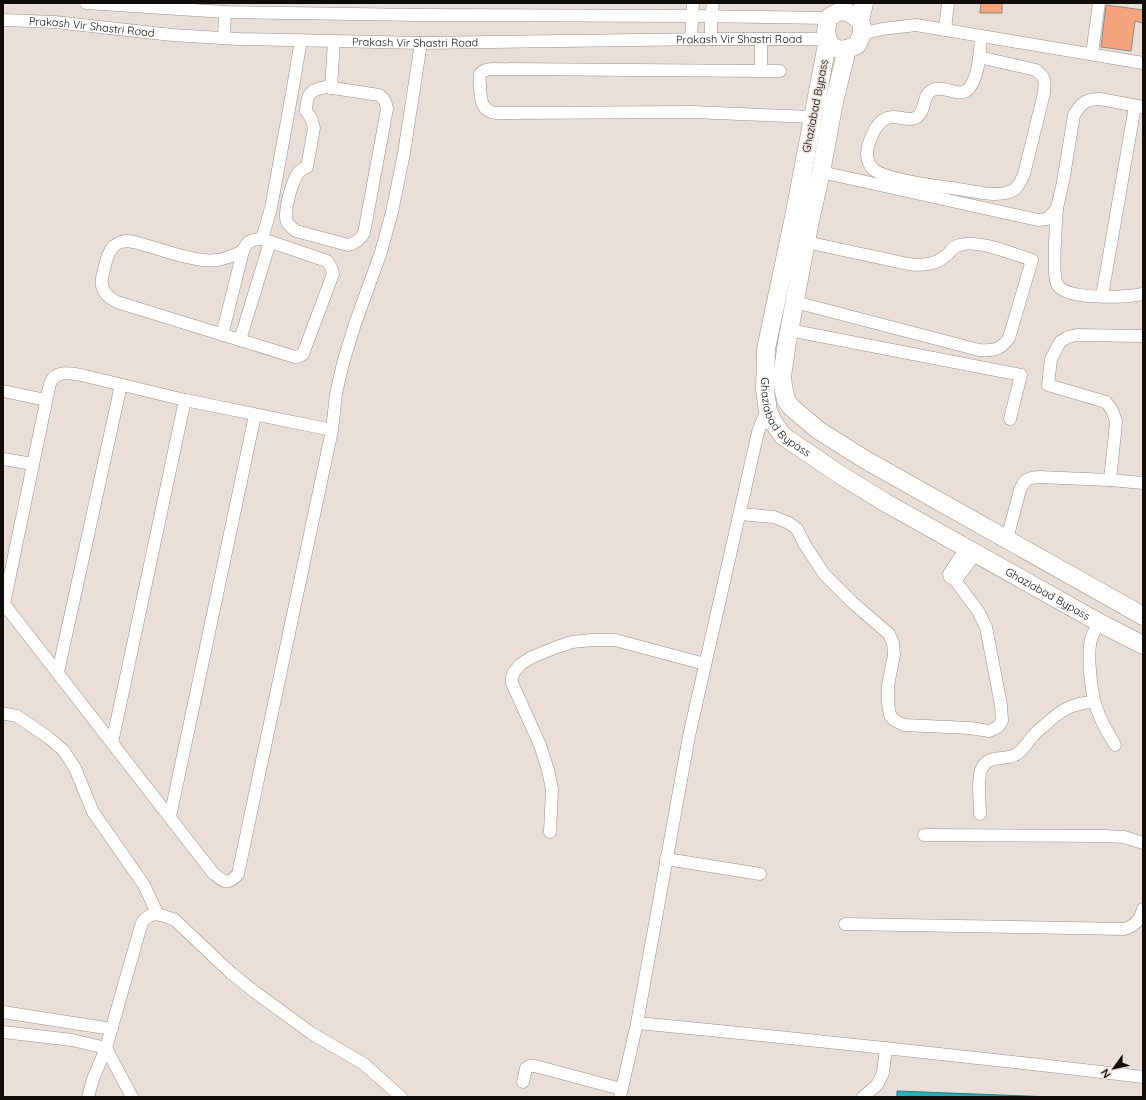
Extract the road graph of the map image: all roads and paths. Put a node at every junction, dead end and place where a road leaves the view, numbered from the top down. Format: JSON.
{"nodes":[{"id":1,"x":86,"y":3,"type":"edge"},
{"id":2,"x":101,"y":3,"type":"edge"},
{"id":3,"x":693,"y":3,"type":"edge"},
{"id":4,"x":713,"y":3,"type":"edge"},
{"id":5,"x":864,"y":3,"type":"edge"},
{"id":6,"x":948,"y":3,"type":"edge"},
{"id":7,"x":1099,"y":3,"type":"edge"},
{"id":8,"x":115,"y":4,"type":"edge"},
{"id":9,"x":210,"y":7,"type":"edge"},
{"id":10,"x":226,"y":12,"type":"junction"},
{"id":11,"x":833,"y":12,"type":"edge"},
{"id":12,"x":692,"y":16,"type":"junction"},
{"id":13,"x":711,"y":17,"type":"junction"},
{"id":14,"x":3,"y":20,"type":"edge"},
{"id":15,"x":861,"y":28,"type":"junction"},
{"id":16,"x":945,"y":30,"type":"junction"},
{"id":17,"x":981,"y":37,"type":"junction"},
{"id":18,"x":224,"y":38,"type":"junction"},
{"id":19,"x":691,"y":39,"type":"junction"},
{"id":20,"x":711,"y":39,"type":"junction"},
{"id":21,"x":761,"y":39,"type":"junction"},
{"id":22,"x":828,"y":39,"type":"junction"},
{"id":23,"x":301,"y":40,"type":"junction"},
{"id":24,"x":334,"y":41,"type":"junction"},
{"id":25,"x":421,"y":43,"type":"junction"},
{"id":26,"x":847,"y":49,"type":"junction"},
{"id":27,"x":1092,"y":54,"type":"junction"},
{"id":28,"x":979,"y":57,"type":"junction"},
{"id":29,"x":1143,"y":63,"type":"edge"},
{"id":30,"x":761,"y":71,"type":"junction"},
{"id":31,"x":780,"y":71,"type":"dead end"},
{"id":32,"x":331,"y":88,"type":"junction"},
{"id":33,"x":1139,"y":107,"type":"edge"},
{"id":34,"x":813,"y":117,"type":"junction"},
{"id":35,"x":821,"y":172,"type":"junction"},
{"id":36,"x":1056,"y":208,"type":"junction"},
{"id":37,"x":266,"y":241,"type":"junction"},
{"id":38,"x":806,"y":242,"type":"junction"},
{"id":39,"x":242,"y":251,"type":"junction"},
{"id":40,"x":1143,"y":294,"type":"edge"},
{"id":41,"x":1102,"y":296,"type":"junction"},
{"id":42,"x":795,"y":302,"type":"junction"},
{"id":43,"x":789,"y":330,"type":"junction"},
{"id":44,"x":222,"y":335,"type":"junction"},
{"id":45,"x":1143,"y":336,"type":"edge"},
{"id":46,"x":240,"y":340,"type":"junction"},
{"id":47,"x":121,"y":384,"type":"junction"},
{"id":48,"x":3,"y":391,"type":"edge"},
{"id":49,"x":46,"y":400,"type":"junction"},
{"id":50,"x":185,"y":400,"type":"junction"},
{"id":51,"x":768,"y":411,"type":"junction"},
{"id":52,"x":255,"y":414,"type":"junction"},
{"id":53,"x":1010,"y":419,"type":"dead end"},
{"id":54,"x":332,"y":430,"type":"junction"},
{"id":55,"x":3,"y":459,"type":"edge"},
{"id":56,"x":33,"y":464,"type":"junction"},
{"id":57,"x":1110,"y":480,"type":"junction"},
{"id":58,"x":1143,"y":483,"type":"edge"},
{"id":59,"x":928,"y":495,"type":"junction"},
{"id":60,"x":956,"y":511,"type":"junction"},
{"id":61,"x":740,"y":514,"type":"junction"},
{"id":62,"x":914,"y":519,"type":"junction"},
{"id":63,"x":943,"y":535,"type":"junction"},
{"id":64,"x":1007,"y":539,"type":"junction"},
{"id":65,"x":971,"y":551,"type":"junction"},
{"id":66,"x":1143,"y":616,"type":"edge"},
{"id":67,"x":1100,"y":623,"type":"junction"},
{"id":68,"x":1143,"y":645,"type":"edge"},
{"id":69,"x":705,"y":664,"type":"junction"},
{"id":70,"x":58,"y":672,"type":"junction"},
{"id":71,"x":1094,"y":702,"type":"junction"},
{"id":72,"x":3,"y":714,"type":"edge"},
{"id":73,"x":112,"y":743,"type":"junction"},
{"id":74,"x":1115,"y":744,"type":"dead end"},
{"id":75,"x":980,"y":814,"type":"dead end"},
{"id":76,"x":170,"y":817,"type":"junction"},
{"id":77,"x":550,"y":832,"type":"dead end"},
{"id":78,"x":924,"y":834,"type":"dead end"},
{"id":79,"x":1143,"y":843,"type":"edge"},
{"id":80,"x":666,"y":859,"type":"junction"},
{"id":81,"x":760,"y":874,"type":"dead end"},
{"id":82,"x":1143,"y":909,"type":"edge"},
{"id":83,"x":157,"y":914,"type":"junction"},
{"id":84,"x":845,"y":924,"type":"dead end"},
{"id":85,"x":3,"y":1012,"type":"edge"},
{"id":86,"x":636,"y":1023,"type":"junction"},
{"id":87,"x":112,"y":1029,"type":"junction"},
{"id":88,"x":3,"y":1032,"type":"edge"},
{"id":89,"x":106,"y":1048,"type":"junction"},
{"id":90,"x":886,"y":1048,"type":"junction"},
{"id":91,"x":1143,"y":1077,"type":"edge"},
{"id":92,"x":523,"y":1082,"type":"dead end"},
{"id":93,"x":620,"y":1093,"type":"edge"},
{"id":94,"x":88,"y":1097,"type":"edge"},
{"id":95,"x":132,"y":1097,"type":"edge"},
{"id":96,"x":401,"y":1097,"type":"edge"},
{"id":97,"x":863,"y":1097,"type":"edge"}],
"edges":[{"from":1,"to":2,"type":"street","name":"Prakash Vir Shastri Road"},
{"from":2,"to":8,"type":"street","name":"Prakash Vir Shastri Road"},
{"from":3,"to":12,"type":"street"},
{"from":4,"to":13,"type":"street"},
{"from":5,"to":15,"type":"highway"},
{"from":6,"to":16,"type":"street"},
{"from":7,"to":27,"type":"street"},
{"from":8,"to":9,"type":"street","name":"Prakash Vir Shastri Road"},
{"from":9,"to":10,"type":"street","name":"Prakash Vir Shastri Road"},
{"from":10,"to":12,"type":"street","name":"Prakash Vir Shastri Road"},
{"from":10,"to":18,"type":"street"},
{"from":11,"to":13,"type":"street","name":"Prakash Vir Shastri Road"},
{"from":11,"to":15,"type":"highway"},
{"from":11,"to":22,"type":"highway","name":"Ghaziabad Bypass"},
{"from":12,"to":13,"type":"street","name":"Prakash Vir Shastri Road"},
{"from":12,"to":19,"type":"street"},
{"from":13,"to":20,"type":"street"},
{"from":14,"to":18,"type":"street","name":"Prakash Vir Shastri Road"},
{"from":15,"to":16,"type":"street"},
{"from":15,"to":26,"type":"highway"},
{"from":16,"to":17,"type":"street"},
{"from":17,"to":27,"type":"street"},
{"from":17,"to":28,"type":"street"},
{"from":18,"to":23,"type":"street","name":"Prakash Vir Shastri Road"},
{"from":19,"to":20,"type":"street","name":"Prakash Vir Shastri Road"},
{"from":19,"to":25,"type":"street","name":"Prakash Vir Shastri Road"},
{"from":20,"to":21,"type":"street","name":"Prakash Vir Shastri Road"},
{"from":21,"to":22,"type":"street","name":"Prakash Vir Shastri Road"},
{"from":21,"to":30,"type":"street"},
{"from":22,"to":26,"type":"highway"},
{"from":22,"to":34,"type":"highway","name":"Ghaziabad Bypass"},
{"from":23,"to":24,"type":"street","name":"Prakash Vir Shastri Road"},
{"from":23,"to":37,"type":"street"},
{"from":24,"to":25,"type":"street","name":"Prakash Vir Shastri Road"},
{"from":24,"to":32,"type":"street"},
{"from":25,"to":54,"type":"street"},
{"from":26,"to":35,"type":"highway","name":"Ghaziabad Bypass"},
{"from":27,"to":29,"type":"street"},
{"from":28,"to":28,"type":"street"},
{"from":30,"to":31,"type":"street"},
{"from":30,"to":34,"type":"street"},
{"from":32,"to":32,"type":"street"},
{"from":33,"to":36,"type":"street"},
{"from":33,"to":41,"type":"street"},
{"from":34,"to":51,"type":"highway","name":"Ghaziabad Bypass"},
{"from":35,"to":36,"type":"street"},
{"from":35,"to":38,"type":"highway","name":"Ghaziabad Bypass"},
{"from":36,"to":41,"type":"street"},
{"from":37,"to":39,"type":"street"},
{"from":37,"to":46,"type":"street"},
{"from":37,"to":46,"type":"street"},
{"from":38,"to":42,"type":"highway","name":"Ghaziabad Bypass"},
{"from":38,"to":42,"type":"street"},
{"from":39,"to":44,"type":"street"},
{"from":39,"to":44,"type":"street"},
{"from":40,"to":41,"type":"street"},
{"from":42,"to":43,"type":"highway","name":"Ghaziabad Bypass"},
{"from":43,"to":53,"type":"street"},
{"from":43,"to":59,"type":"highway","name":"Ghaziabad Bypass"},
{"from":44,"to":46,"type":"street"},
{"from":45,"to":57,"type":"street"},
{"from":47,"to":49,"type":"street"},
{"from":47,"to":50,"type":"street"},
{"from":47,"to":70,"type":"street"},
{"from":48,"to":49,"type":"street"},
{"from":49,"to":56,"type":"street"},
{"from":50,"to":52,"type":"street"},
{"from":50,"to":73,"type":"street"},
{"from":51,"to":61,"type":"street"},
{"from":51,"to":62,"type":"highway","name":"Ghaziabad Bypass"},
{"from":52,"to":54,"type":"street"},
{"from":52,"to":76,"type":"street"},
{"from":54,"to":76,"type":"street"},
{"from":55,"to":56,"type":"street"},
{"from":56,"to":70,"type":"street"},
{"from":57,"to":58,"type":"street"},
{"from":57,"to":64,"type":"street"},
{"from":59,"to":60,"type":"highway","name":"Ghaziabad Bypass"},
{"from":59,"to":62,"type":"highway"},
{"from":60,"to":63,"type":"highway"},
{"from":60,"to":64,"type":"highway","name":"Ghaziabad Bypass"},
{"from":61,"to":65,"type":"street"},
{"from":61,"to":69,"type":"street"},
{"from":62,"to":63,"type":"highway","name":"Ghaziabad Bypass"},
{"from":63,"to":65,"type":"highway","name":"Ghaziabad Bypass"},
{"from":64,"to":66,"type":"highway","name":"Ghaziabad Bypass"},
{"from":65,"to":67,"type":"highway","name":"Ghaziabad Bypass"},
{"from":67,"to":68,"type":"highway","name":"Ghaziabad Bypass"},
{"from":67,"to":71,"type":"street"},
{"from":69,"to":77,"type":"street"},
{"from":69,"to":80,"type":"street"},
{"from":70,"to":73,"type":"street"},
{"from":71,"to":74,"type":"street"},
{"from":71,"to":75,"type":"street"},
{"from":72,"to":83,"type":"street"},
{"from":73,"to":76,"type":"street"},
{"from":78,"to":79,"type":"street"},
{"from":80,"to":81,"type":"street"},
{"from":80,"to":86,"type":"street"},
{"from":82,"to":84,"type":"street"},
{"from":83,"to":87,"type":"street"},
{"from":83,"to":96,"type":"street"},
{"from":85,"to":87,"type":"street"},
{"from":86,"to":90,"type":"street"},
{"from":86,"to":93,"type":"street"},
{"from":87,"to":89,"type":"street"},
{"from":88,"to":89,"type":"street"},
{"from":89,"to":94,"type":"street"},
{"from":89,"to":95,"type":"street"},
{"from":90,"to":91,"type":"street"},
{"from":90,"to":97,"type":"street"},
{"from":92,"to":93,"type":"street"}]}
